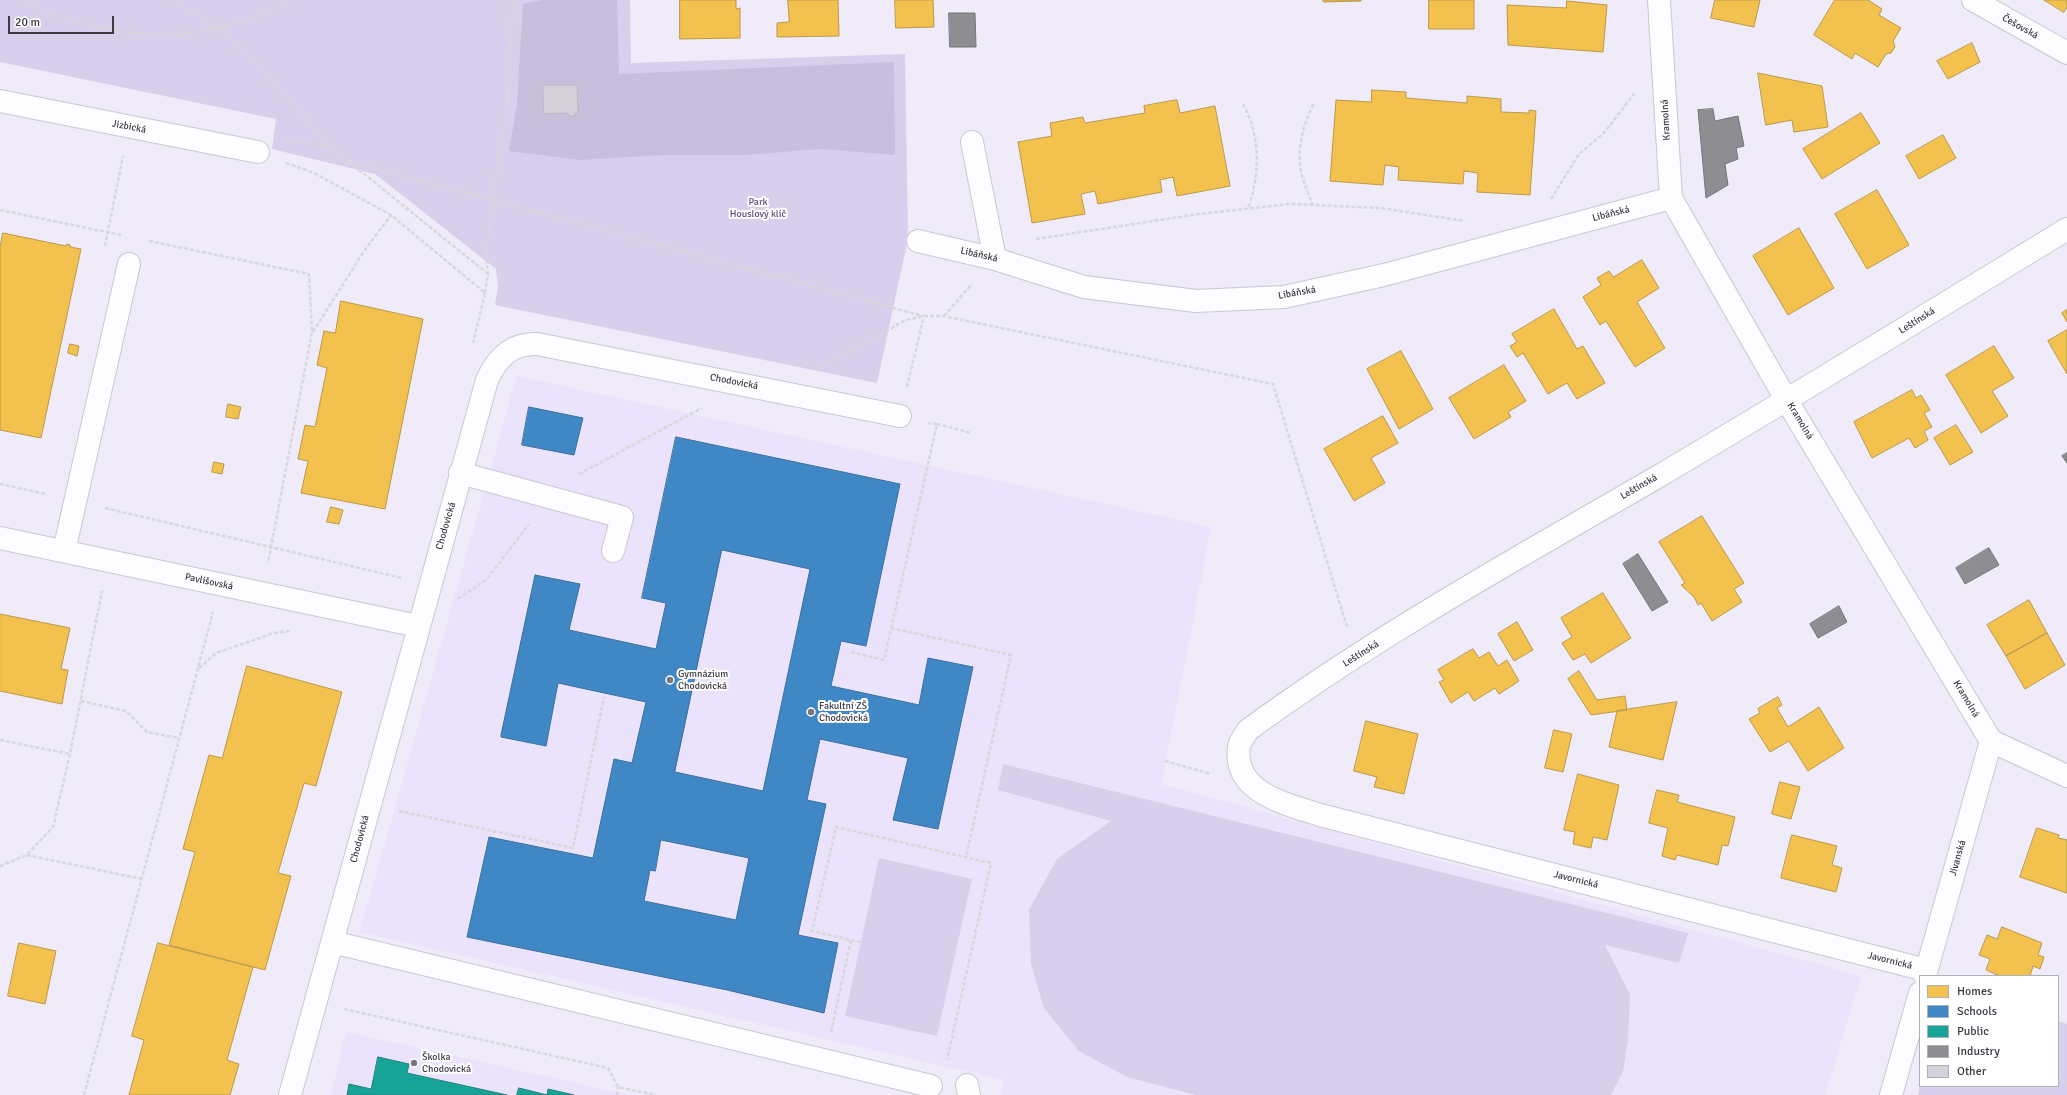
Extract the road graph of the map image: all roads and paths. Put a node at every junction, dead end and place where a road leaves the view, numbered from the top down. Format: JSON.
{"nodes":[{"id":1,"x":26,"y":0,"type":"edge"},
{"id":2,"x":175,"y":0,"type":"edge"},
{"id":3,"x":293,"y":0,"type":"edge"},
{"id":4,"x":513,"y":0,"type":"edge"},
{"id":5,"x":1659,"y":0,"type":"edge"},
{"id":6,"x":1973,"y":0,"type":"edge"},
{"id":7,"x":219,"y":28,"type":"junction"},
{"id":8,"x":2067,"y":53,"type":"edge"},
{"id":9,"x":1636,"y":90,"type":"dead end"},
{"id":10,"x":0,"y":101,"type":"edge"},
{"id":11,"x":1314,"y":103,"type":"dead end"},
{"id":12,"x":1243,"y":104,"type":"dead end"},
{"id":13,"x":277,"y":138,"type":"dead end"},
{"id":14,"x":972,"y":142,"type":"dead end"},
{"id":15,"x":331,"y":147,"type":"junction"},
{"id":16,"x":258,"y":152,"type":"dead end"},
{"id":17,"x":348,"y":162,"type":"junction"},
{"id":18,"x":314,"y":173,"type":"dead end"},
{"id":19,"x":1671,"y":198,"type":"junction"},
{"id":20,"x":493,"y":199,"type":"junction"},
{"id":21,"x":1313,"y":206,"type":"junction"},
{"id":22,"x":1248,"y":209,"type":"junction"},
{"id":23,"x":0,"y":210,"type":"edge"},
{"id":24,"x":391,"y":215,"type":"junction"},
{"id":25,"x":1473,"y":222,"type":"dead end"},
{"id":26,"x":2067,"y":229,"type":"edge"},
{"id":27,"x":1542,"y":232,"type":"junction"},
{"id":28,"x":123,"y":235,"type":"dead end"},
{"id":29,"x":146,"y":240,"type":"dead end"},
{"id":30,"x":918,"y":241,"type":"dead end"},
{"id":31,"x":995,"y":259,"type":"junction"},
{"id":32,"x":129,"y":264,"type":"dead end"},
{"id":33,"x":488,"y":274,"type":"junction"},
{"id":34,"x":485,"y":293,"type":"junction"},
{"id":35,"x":924,"y":316,"type":"junction"},
{"id":36,"x":943,"y":316,"type":"junction"},
{"id":37,"x":312,"y":332,"type":"junction"},
{"id":38,"x":473,"y":346,"type":"dead end"},
{"id":39,"x":814,"y":370,"type":"dead end"},
{"id":40,"x":1787,"y":401,"type":"junction"},
{"id":41,"x":706,"y":406,"type":"dead end"},
{"id":42,"x":900,"y":416,"type":"junction"},
{"id":43,"x":937,"y":424,"type":"junction"},
{"id":44,"x":971,"y":433,"type":"dead end"},
{"id":45,"x":460,"y":473,"type":"junction"},
{"id":46,"x":548,"y":498,"type":"junction"},
{"id":47,"x":76,"y":500,"type":"junction"},
{"id":48,"x":0,"y":538,"type":"edge"},
{"id":49,"x":271,"y":547,"type":"junction"},
{"id":50,"x":64,"y":551,"type":"junction"},
{"id":51,"x":613,"y":552,"type":"dead end"},
{"id":52,"x":108,"y":561,"type":"junction"},
{"id":53,"x":409,"y":580,"type":"dead end"},
{"id":54,"x":220,"y":585,"type":"junction"},
{"id":55,"x":263,"y":594,"type":"junction"},
{"id":56,"x":456,"y":600,"type":"dead end"},
{"id":57,"x":418,"y":626,"type":"junction"},
{"id":58,"x":891,"y":628,"type":"junction"},
{"id":59,"x":298,"y":630,"type":"dead end"},
{"id":60,"x":851,"y":652,"type":"dead end"},
{"id":61,"x":1356,"y":657,"type":"junction"},
{"id":62,"x":198,"y":669,"type":"junction"},
{"id":63,"x":604,"y":697,"type":"dead end"},
{"id":64,"x":81,"y":701,"type":"junction"},
{"id":65,"x":179,"y":738,"type":"junction"},
{"id":66,"x":0,"y":740,"type":"edge"},
{"id":67,"x":1991,"y":741,"type":"junction"},
{"id":68,"x":70,"y":754,"type":"junction"},
{"id":69,"x":1165,"y":761,"type":"dead end"},
{"id":70,"x":2067,"y":776,"type":"edge"},
{"id":71,"x":1251,"y":786,"type":"junction"},
{"id":72,"x":369,"y":805,"type":"junction"},
{"id":73,"x":27,"y":855,"type":"junction"},
{"id":74,"x":966,"y":857,"type":"junction"},
{"id":75,"x":0,"y":866,"type":"edge"},
{"id":76,"x":142,"y":879,"type":"junction"},
{"id":77,"x":851,"y":940,"type":"junction"},
{"id":78,"x":332,"y":942,"type":"junction"},
{"id":79,"x":861,"y":942,"type":"dead end"},
{"id":80,"x":1926,"y":973,"type":"edge"},
{"id":81,"x":1919,"y":997,"type":"edge"},
{"id":82,"x":316,"y":1002,"type":"junction"},
{"id":83,"x":824,"y":1060,"type":"junction"},
{"id":84,"x":2059,"y":1077,"type":"edge"},
{"id":85,"x":2067,"y":1084,"type":"edge"},
{"id":86,"x":931,"y":1086,"type":"dead end"},
{"id":87,"x":618,"y":1087,"type":"junction"},
{"id":88,"x":968,"y":1090,"type":"edge"},
{"id":89,"x":84,"y":1095,"type":"edge"},
{"id":90,"x":290,"y":1095,"type":"edge"},
{"id":91,"x":617,"y":1095,"type":"edge"},
{"id":92,"x":656,"y":1095,"type":"edge"},
{"id":93,"x":1891,"y":1095,"type":"edge"}],
"edges":[{"from":1,"to":7,"type":"path"},
{"from":2,"to":7,"type":"path"},
{"from":3,"to":7,"type":"path"},
{"from":4,"to":20,"type":"path"},
{"from":5,"to":19,"type":"street","name":"Kramolná"},
{"from":6,"to":8,"type":"street","name":"Češovská"},
{"from":7,"to":15,"type":"path"},
{"from":9,"to":27,"type":"path"},
{"from":10,"to":16,"type":"street","name":"Jizbická"},
{"from":11,"to":21,"type":"path"},
{"from":12,"to":22,"type":"path"},
{"from":13,"to":15,"type":"path"},
{"from":14,"to":31,"type":"street"},
{"from":15,"to":17,"type":"path"},
{"from":17,"to":20,"type":"path"},
{"from":17,"to":33,"type":"path"},
{"from":18,"to":24,"type":"path"},
{"from":19,"to":27,"type":"street","name":"Libáňská"},
{"from":19,"to":40,"type":"street","name":"Kramolná"},
{"from":20,"to":33,"type":"path"},
{"from":20,"to":35,"type":"path"},
{"from":21,"to":22,"type":"path"},
{"from":21,"to":25,"type":"path"},
{"from":22,"to":31,"type":"path"},
{"from":23,"to":28,"type":"path"},
{"from":24,"to":34,"type":"path"},
{"from":24,"to":37,"type":"path"},
{"from":26,"to":40,"type":"street","name":"Leštínská"},
{"from":27,"to":31,"type":"street","name":"Libáňská"},
{"from":29,"to":37,"type":"path"},
{"from":30,"to":31,"type":"street","name":"Libáňská"},
{"from":31,"to":36,"type":"path"},
{"from":32,"to":47,"type":"street"},
{"from":33,"to":34,"type":"path"},
{"from":34,"to":38,"type":"path"},
{"from":35,"to":36,"type":"path"},
{"from":35,"to":39,"type":"path"},
{"from":35,"to":42,"type":"path"},
{"from":36,"to":61,"type":"path"},
{"from":37,"to":49,"type":"path"},
{"from":40,"to":61,"type":"street","name":"Leštínská"},
{"from":40,"to":67,"type":"street","name":"Kramolná"},
{"from":41,"to":46,"type":"path"},
{"from":42,"to":43,"type":"path"},
{"from":42,"to":45,"type":"street","name":"Chodovická"},
{"from":43,"to":44,"type":"path"},
{"from":43,"to":58,"type":"path"},
{"from":45,"to":46,"type":"street"},
{"from":45,"to":57,"type":"street","name":"Chodovická"},
{"from":46,"to":51,"type":"street"},
{"from":46,"to":56,"type":"path"},
{"from":47,"to":49,"type":"path"},
{"from":47,"to":50,"type":"street"},
{"from":48,"to":50,"type":"street","name":"Pavlišovská"},
{"from":49,"to":53,"type":"path"},
{"from":49,"to":55,"type":"path"},
{"from":50,"to":52,"type":"street","name":"Pavlišovská"},
{"from":52,"to":54,"type":"street","name":"Pavlišovská"},
{"from":52,"to":64,"type":"path"},
{"from":54,"to":55,"type":"street","name":"Pavlišovská"},
{"from":54,"to":62,"type":"path"},
{"from":55,"to":57,"type":"street","name":"Pavlišovská"},
{"from":57,"to":72,"type":"street","name":"Chodovická"},
{"from":58,"to":60,"type":"path"},
{"from":58,"to":74,"type":"path"},
{"from":59,"to":62,"type":"path"},
{"from":61,"to":71,"type":"street","name":"Leštínská"},
{"from":62,"to":65,"type":"path"},
{"from":63,"to":72,"type":"path"},
{"from":64,"to":65,"type":"path"},
{"from":64,"to":68,"type":"path"},
{"from":65,"to":76,"type":"path"},
{"from":66,"to":68,"type":"path"},
{"from":67,"to":70,"type":"street"},
{"from":67,"to":80,"type":"street","name":"Jívanská"},
{"from":68,"to":73,"type":"path"},
{"from":69,"to":71,"type":"path"},
{"from":71,"to":80,"type":"street","name":"Javornická"},
{"from":72,"to":78,"type":"street","name":"Chodovická"},
{"from":73,"to":75,"type":"path"},
{"from":73,"to":76,"type":"path"},
{"from":74,"to":77,"type":"path"},
{"from":74,"to":88,"type":"path"},
{"from":76,"to":89,"type":"path"},
{"from":77,"to":79,"type":"path"},
{"from":77,"to":83,"type":"path"},
{"from":78,"to":82,"type":"street","name":"Chodovická"},
{"from":78,"to":83,"type":"street"},
{"from":81,"to":93,"type":"street"},
{"from":82,"to":87,"type":"path"},
{"from":82,"to":90,"type":"street","name":"Chodovická"},
{"from":83,"to":86,"type":"street"},
{"from":84,"to":85,"type":"path"},
{"from":87,"to":91,"type":"path"},
{"from":87,"to":92,"type":"path"}]}
